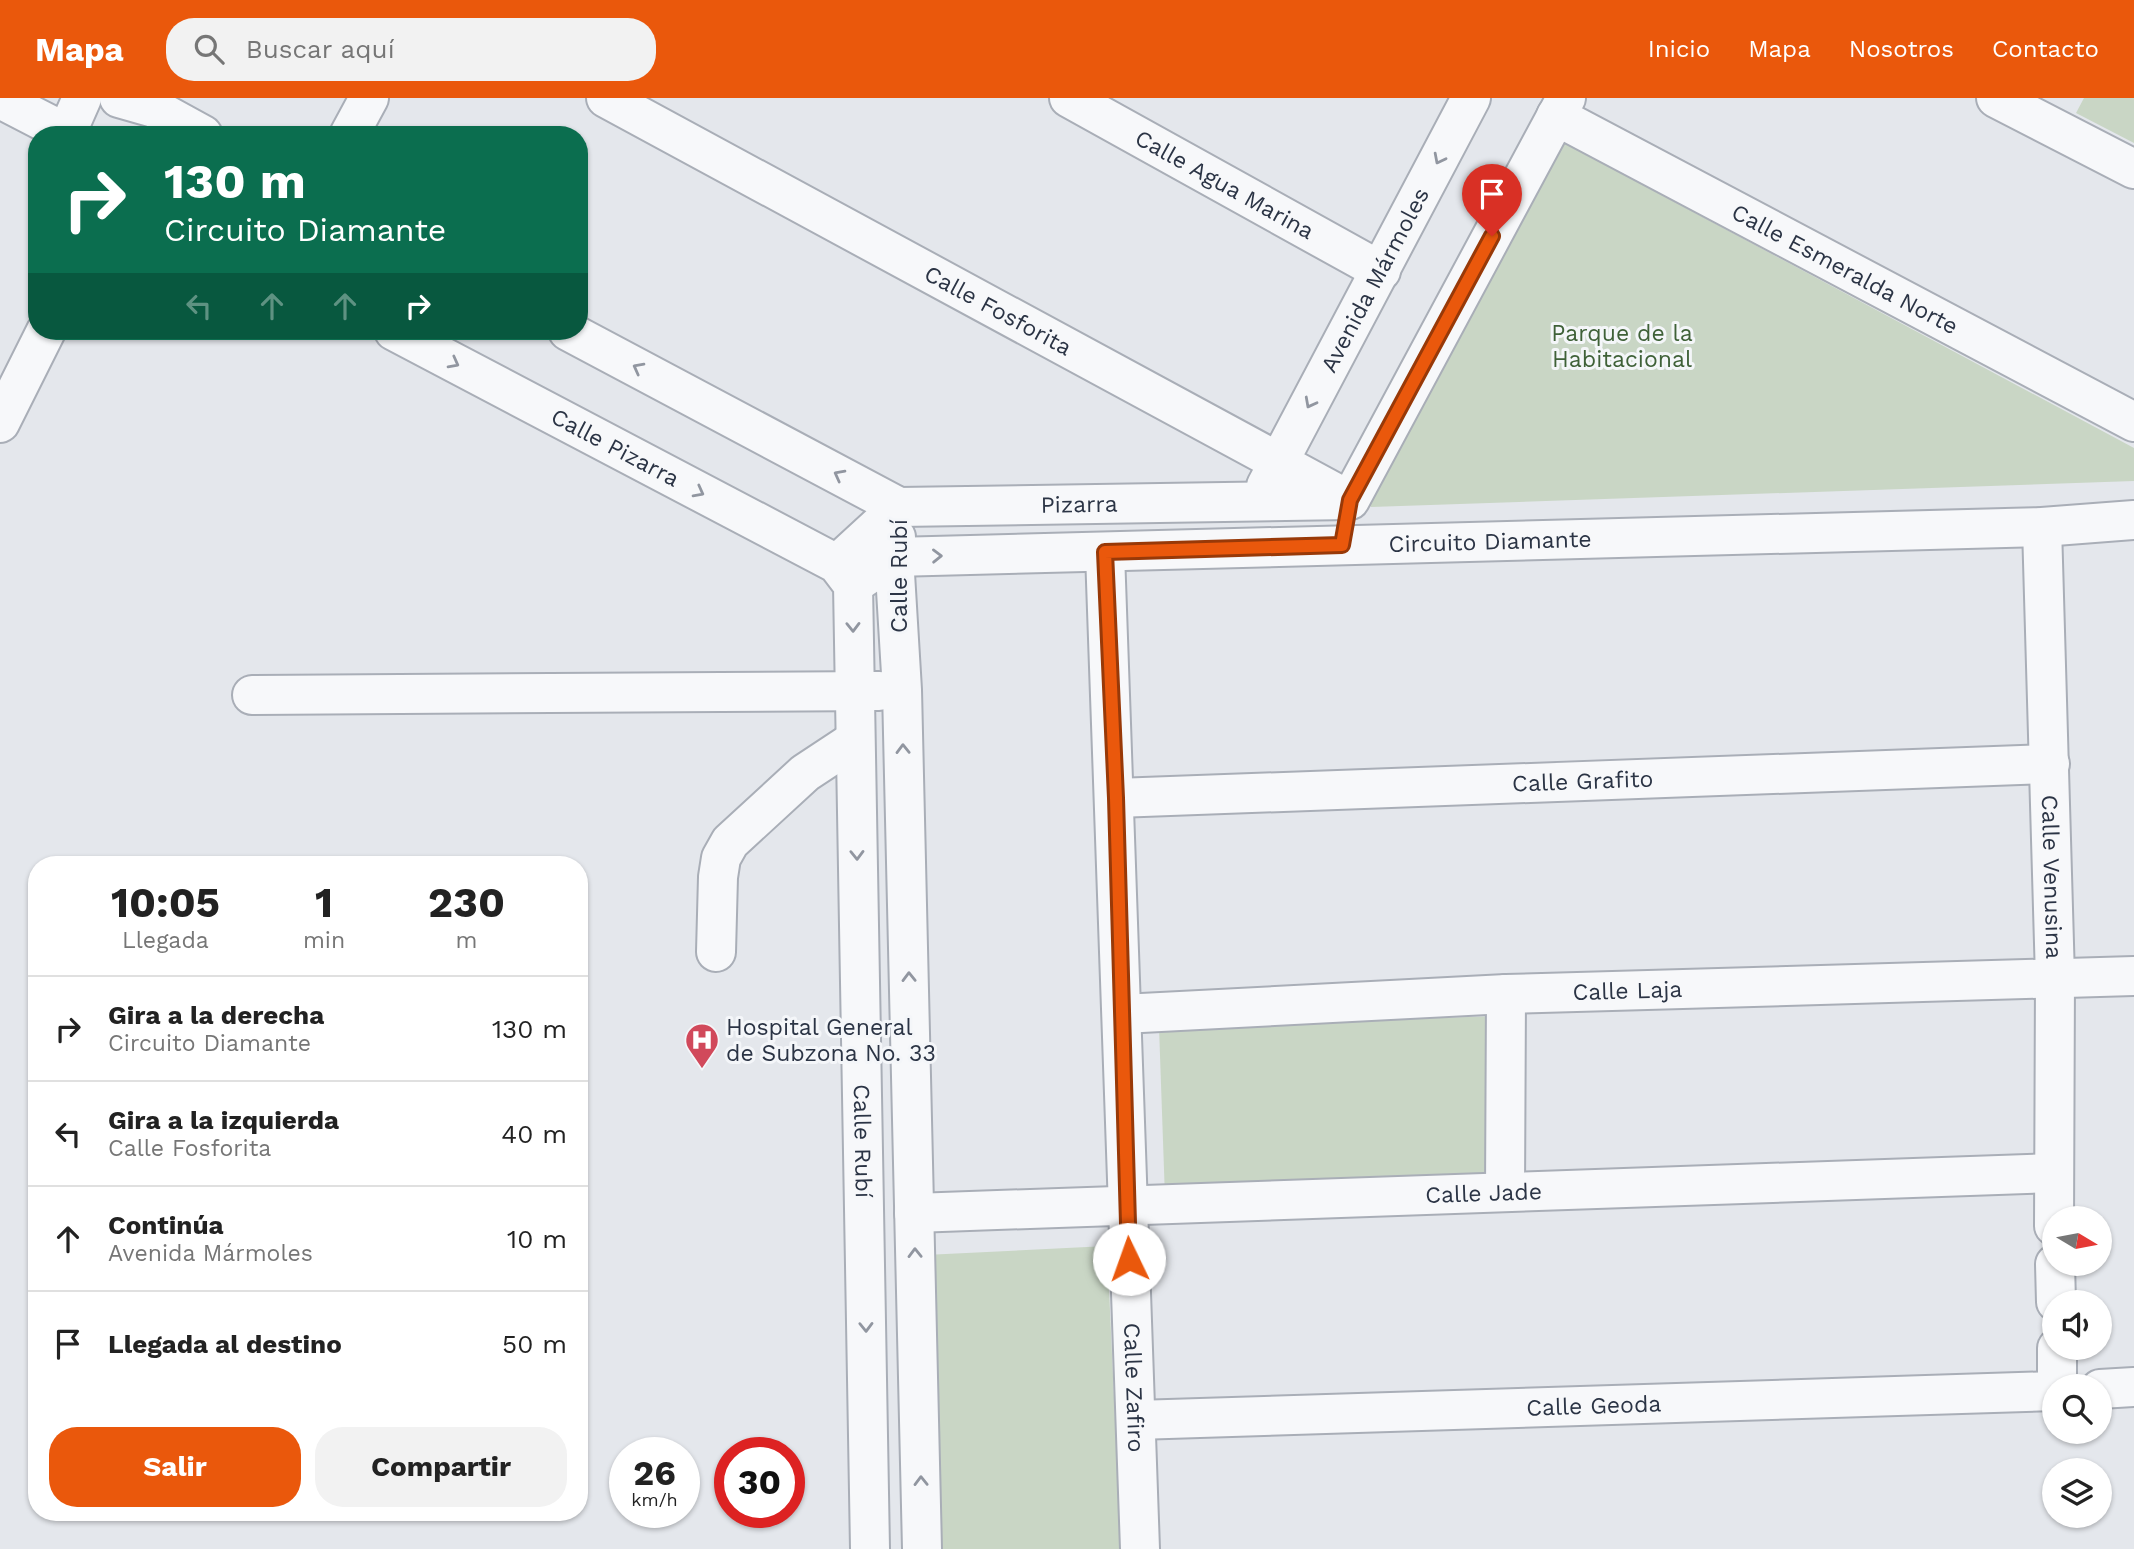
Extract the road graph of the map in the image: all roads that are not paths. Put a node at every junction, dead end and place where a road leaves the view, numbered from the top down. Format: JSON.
{"nodes":[{"id":1,"x":369,"y":98,"type":"edge"},
{"id":2,"x":606,"y":98,"type":"edge"},
{"id":3,"x":1069,"y":98,"type":"edge"},
{"id":4,"x":1471,"y":98,"type":"edge"},
{"id":5,"x":1996,"y":98,"type":"edge"},
{"id":6,"x":0,"y":99,"type":"edge"},
{"id":7,"x":1561,"y":107,"type":"edge"},
{"id":8,"x":143,"y":110,"type":"edge"},
{"id":9,"x":2048,"y":110,"type":"edge"},
{"id":10,"x":73,"y":122,"type":"edge"},
{"id":11,"x":181,"y":126,"type":"edge"},
{"id":12,"x":354,"y":126,"type":"edge"},
{"id":13,"x":2134,"y":169,"type":"edge"},
{"id":14,"x":1381,"y":271,"type":"junction"},
{"id":15,"x":42,"y":340,"type":"edge"},
{"id":16,"x":411,"y":340,"type":"edge"},
{"id":17,"x":585,"y":340,"type":"edge"},
{"id":18,"x":2134,"y":422,"type":"edge"},
{"id":19,"x":0,"y":424,"type":"edge"},
{"id":20,"x":1279,"y":463,"type":"junction"},
{"id":21,"x":1350,"y":500,"type":"junction"},
{"id":22,"x":1259,"y":502,"type":"junction"},
{"id":23,"x":899,"y":507,"type":"junction"},
{"id":24,"x":2134,"y":520,"type":"edge"},
{"id":25,"x":2042,"y":527,"type":"junction"},
{"id":26,"x":1342,"y":545,"type":"junction"},
{"id":27,"x":1105,"y":552,"type":"junction"},
{"id":28,"x":894,"y":557,"type":"junction"},
{"id":29,"x":845,"y":575,"type":"junction"},
{"id":30,"x":902,"y":690,"type":"junction"},
{"id":31,"x":855,"y":691,"type":"junction"},
{"id":32,"x":252,"y":695,"type":"dead end"},
{"id":33,"x":855,"y":740,"type":"junction"},
{"id":34,"x":2050,"y":764,"type":"junction"},
{"id":35,"x":1116,"y":798,"type":"junction"},
{"id":36,"x":716,"y":952,"type":"dead end"},
{"id":37,"x":2134,"y":976,"type":"edge"},
{"id":38,"x":2055,"y":978,"type":"junction"},
{"id":39,"x":1506,"y":995,"type":"junction"},
{"id":40,"x":1122,"y":1014,"type":"junction"},
{"id":41,"x":2053,"y":1173,"type":"junction"},
{"id":42,"x":1505,"y":1192,"type":"junction"},
{"id":43,"x":1127,"y":1205,"type":"junction"},
{"id":44,"x":2054,"y":1206,"type":"edge"},
{"id":45,"x":914,"y":1213,"type":"junction"},
{"id":46,"x":2134,"y":1387,"type":"edge"},
{"id":47,"x":2112,"y":1388,"type":"edge"},
{"id":48,"x":2042,"y":1391,"type":"edge"},
{"id":49,"x":1136,"y":1420,"type":"junction"},
{"id":50,"x":870,"y":1549,"type":"edge"},
{"id":51,"x":922,"y":1549,"type":"edge"},
{"id":52,"x":1140,"y":1549,"type":"edge"}],
"edges":[{"from":1,"to":12,"type":"street"},
{"from":2,"to":20,"type":"street","name":"Calle Fosforita"},
{"from":3,"to":14,"type":"street","name":"Calle Agua Marina"},
{"from":4,"to":14,"type":"street","name":"Avenida Mármoles","one_way":true},
{"from":5,"to":9,"type":"street"},
{"from":6,"to":10,"type":"street"},
{"from":7,"to":18,"type":"street","name":"Calle Esmeralda Norte"},
{"from":7,"to":21,"type":"street"},
{"from":8,"to":11,"type":"street"},
{"from":9,"to":13,"type":"street"},
{"from":14,"to":20,"type":"street","name":"Avenida Mármoles","one_way":true},
{"from":15,"to":19,"type":"street"},
{"from":16,"to":29,"type":"street","name":"Calle Pizarra","one_way":true},
{"from":23,"to":17,"type":"street","one_way":true},
{"from":20,"to":21,"type":"street","name":"Calle Fosforita"},
{"from":20,"to":22,"type":"street"},
{"from":21,"to":22,"type":"street","name":"Pizarra"},
{"from":21,"to":26,"type":"street"},
{"from":22,"to":23,"type":"street","name":"Pizarra"},
{"from":23,"to":28,"type":"street","name":"Calle Rubí"},
{"from":23,"to":29,"type":"street","name":"Calle Rubí"},
{"from":24,"to":25,"type":"street","name":"Circuito Diamante"},
{"from":25,"to":26,"type":"street","name":"Circuito Diamante"},
{"from":25,"to":34,"type":"street","name":"Calle Venusina"},
{"from":26,"to":27,"type":"street","name":"Circuito Diamante"},
{"from":28,"to":27,"type":"street","name":"Circuito Diamante","one_way":true},
{"from":27,"to":35,"type":"street","name":"Calle Zafiro"},
{"from":28,"to":29,"type":"street"},
{"from":28,"to":30,"type":"street","name":"Calle Rubí"},
{"from":29,"to":31,"type":"street","name":"Calle Rubí","one_way":true},
{"from":30,"to":31,"type":"street"},
{"from":45,"to":30,"type":"street","name":"Calle Rubí","one_way":true},
{"from":31,"to":32,"type":"street"},
{"from":31,"to":33,"type":"street","name":"Calle Rubí"},
{"from":33,"to":36,"type":"street"},
{"from":33,"to":50,"type":"street","name":"Calle Rubí","one_way":true},
{"from":34,"to":35,"type":"street","name":"Calle Grafito"},
{"from":34,"to":38,"type":"street","name":"Calle Venusina"},
{"from":35,"to":40,"type":"street","name":"Calle Zafiro"},
{"from":37,"to":38,"type":"street","name":"Calle Laja"},
{"from":38,"to":39,"type":"street","name":"Calle Laja"},
{"from":38,"to":41,"type":"street","name":"Calle Venusina"},
{"from":39,"to":40,"type":"street","name":"Calle Laja"},
{"from":39,"to":42,"type":"street"},
{"from":40,"to":43,"type":"street","name":"Calle Zafiro"},
{"from":41,"to":42,"type":"street","name":"Calle Jade"},
{"from":41,"to":44,"type":"street","name":"Calle Venusina"},
{"from":42,"to":43,"type":"street","name":"Calle Jade"},
{"from":43,"to":45,"type":"street","name":"Calle Jade"},
{"from":43,"to":49,"type":"street","name":"Calle Zafiro"},
{"from":51,"to":45,"type":"street","name":"Calle Rubí","one_way":true},
{"from":46,"to":47,"type":"street"},
{"from":48,"to":49,"type":"street","name":"Calle Geoda"},
{"from":49,"to":52,"type":"street","name":"Calle Zafiro"}]}
